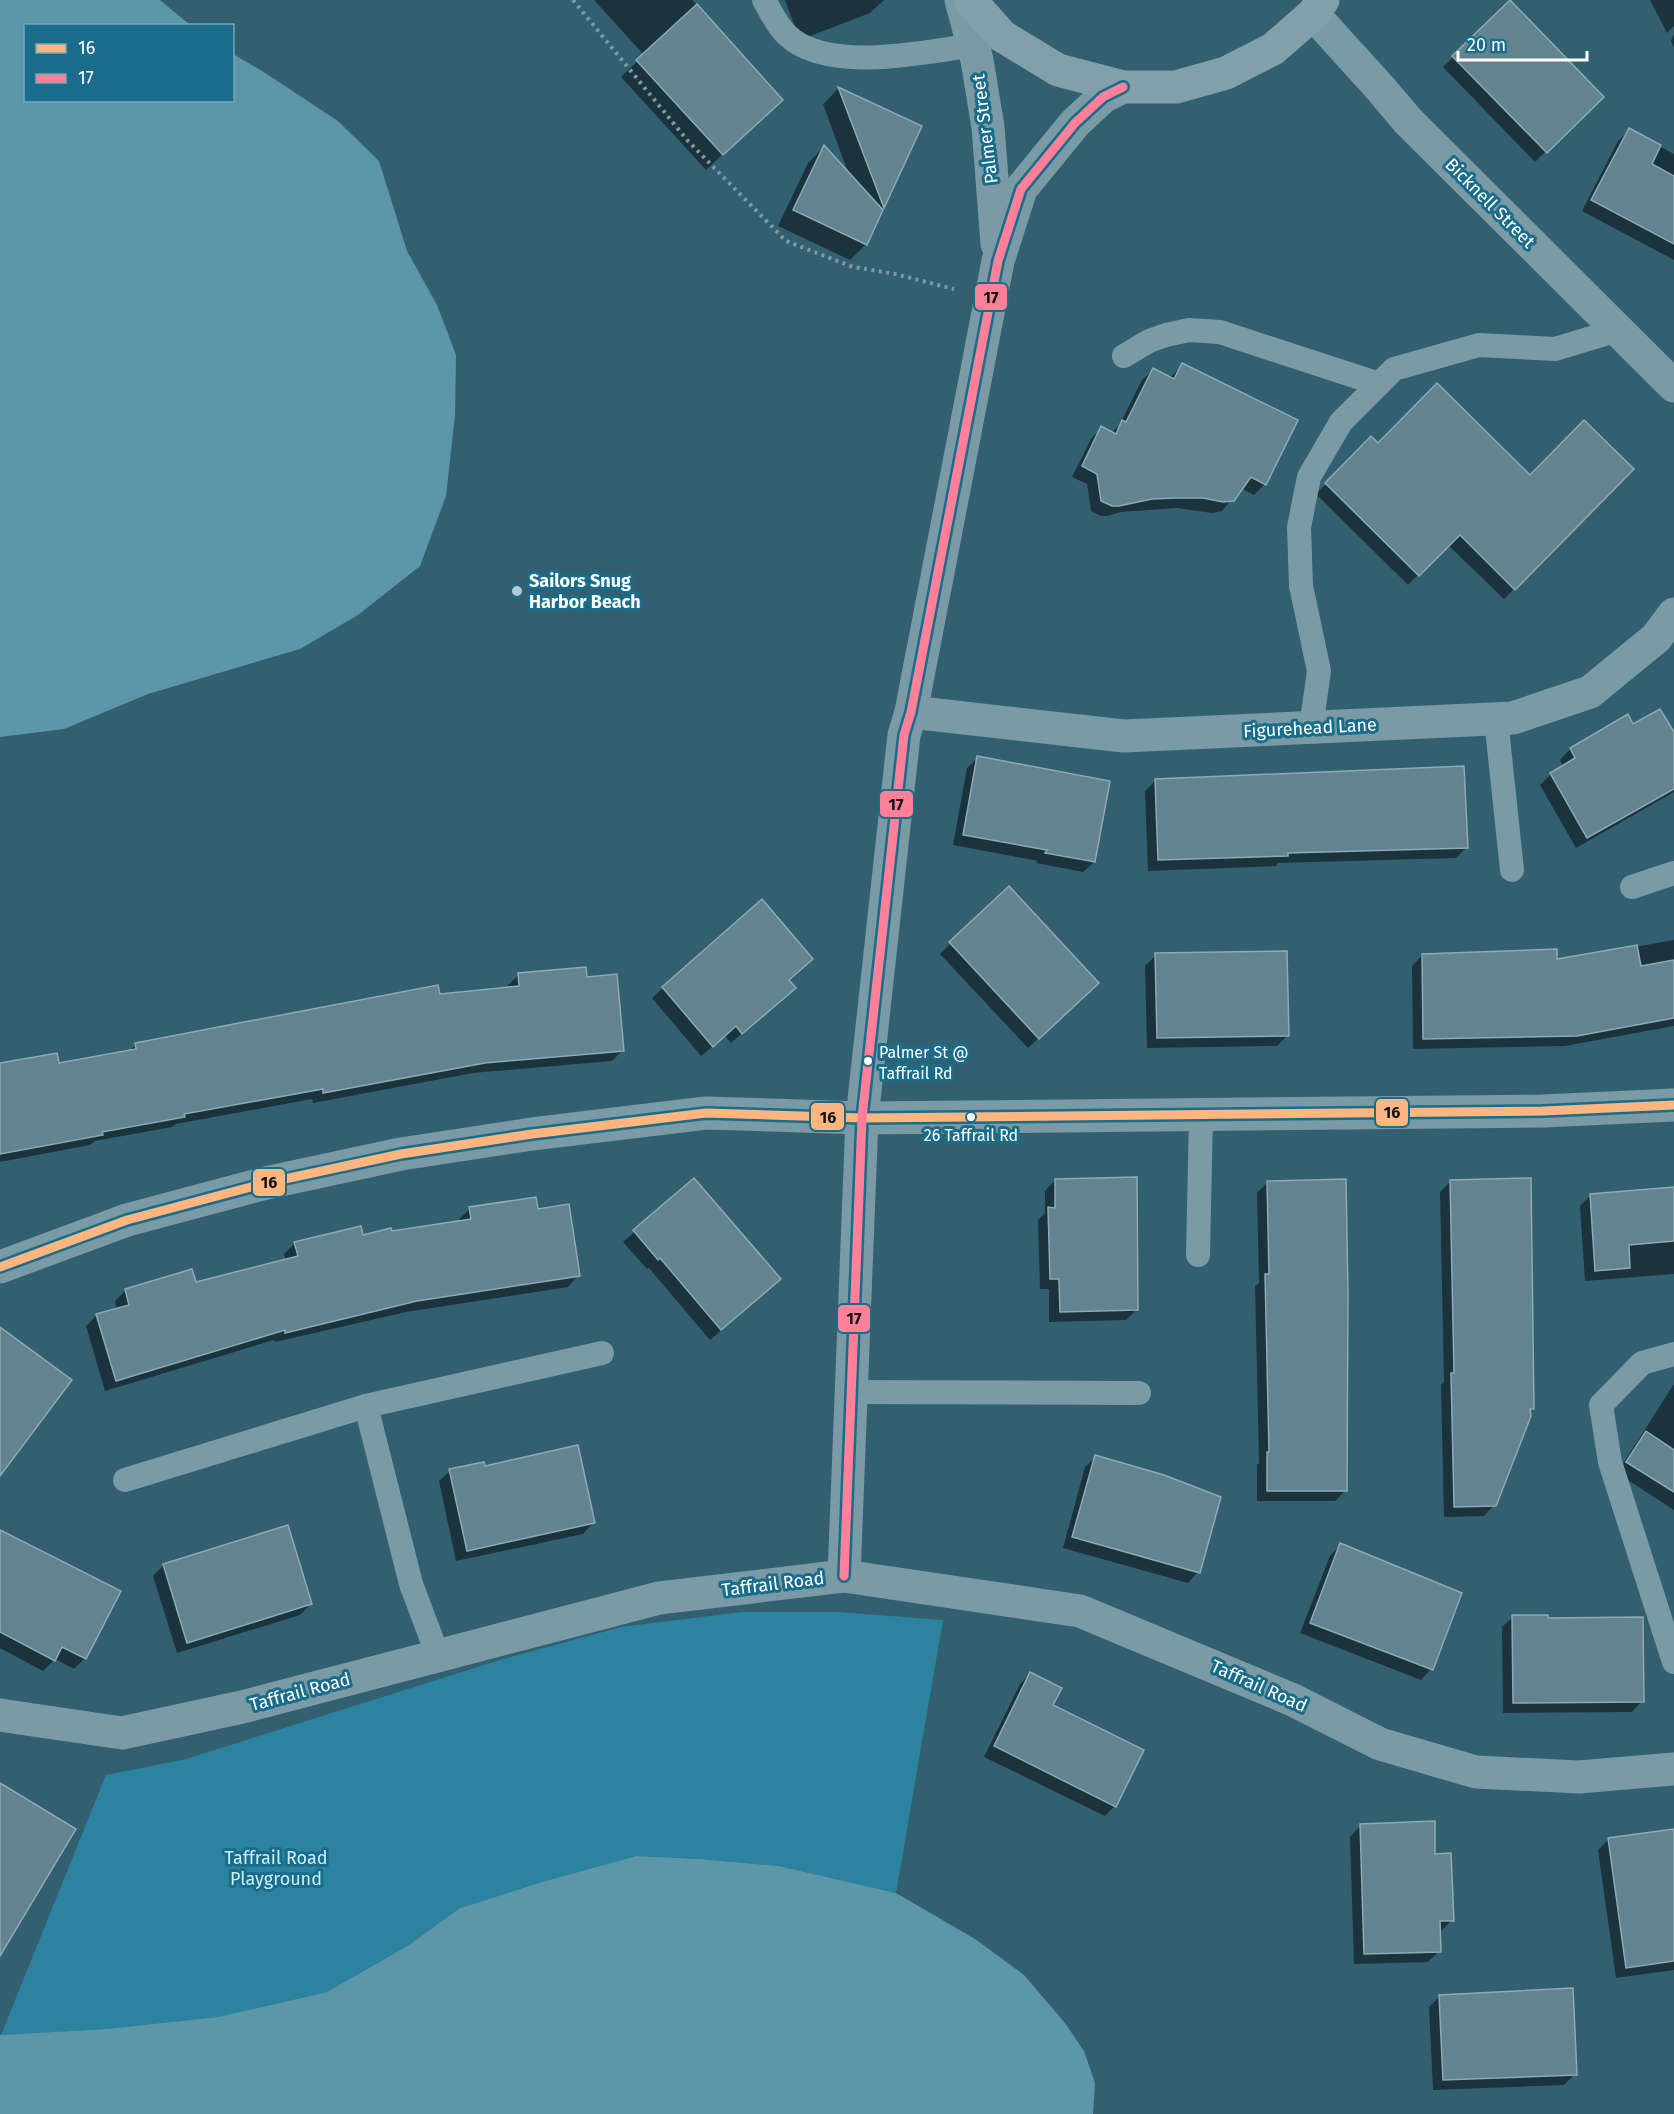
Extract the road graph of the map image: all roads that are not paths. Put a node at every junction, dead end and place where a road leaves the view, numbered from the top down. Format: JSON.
{"nodes":[{"id":1,"x":764,"y":0,"type":"edge"},
{"id":2,"x":961,"y":0,"type":"edge"},
{"id":3,"x":970,"y":0,"type":"edge"},
{"id":4,"x":1318,"y":7,"type":"edge"},
{"id":5,"x":973,"y":45,"type":"junction"},
{"id":6,"x":1123,"y":87,"type":"junction"},
{"id":7,"x":998,"y":261,"type":"junction"},
{"id":8,"x":1618,"y":330,"type":"junction"},
{"id":9,"x":1124,"y":356,"type":"dead end"},
{"id":10,"x":1379,"y":384,"type":"junction"},
{"id":11,"x":1674,"y":386,"type":"edge"},
{"id":12,"x":1674,"y":614,"type":"edge"},
{"id":13,"x":911,"y":712,"type":"junction"},
{"id":14,"x":1496,"y":719,"type":"junction"},
{"id":15,"x":1311,"y":728,"type":"junction"},
{"id":16,"x":1512,"y":870,"type":"dead end"},
{"id":17,"x":1674,"y":873,"type":"edge"},
{"id":18,"x":1632,"y":887,"type":"dead end"},
{"id":19,"x":1674,"y":1105,"type":"edge"},
{"id":20,"x":1201,"y":1114,"type":"junction"},
{"id":21,"x":862,"y":1118,"type":"junction"},
{"id":22,"x":1198,"y":1255,"type":"dead end"},
{"id":23,"x":0,"y":1267,"type":"edge"},
{"id":24,"x":602,"y":1353,"type":"dead end"},
{"id":25,"x":1674,"y":1354,"type":"edge"},
{"id":26,"x":851,"y":1392,"type":"junction"},
{"id":27,"x":1139,"y":1393,"type":"dead end"},
{"id":28,"x":366,"y":1406,"type":"junction"},
{"id":29,"x":125,"y":1480,"type":"dead end"},
{"id":30,"x":844,"y":1576,"type":"junction"},
{"id":31,"x":438,"y":1656,"type":"junction"},
{"id":32,"x":1674,"y":1662,"type":"edge"},
{"id":33,"x":0,"y":1715,"type":"edge"},
{"id":34,"x":1674,"y":1768,"type":"edge"}],
"edges":[{"from":1,"to":5,"type":"lane"},
{"from":2,"to":5,"type":"street","name":"Palmer Street"},
{"from":3,"to":6,"type":"street"},
{"from":4,"to":6,"type":"street"},
{"from":4,"to":8,"type":"street","name":"Bicknell Street"},
{"from":5,"to":7,"type":"street","name":"Palmer Street"},
{"from":6,"to":7,"type":"street","name":"Palmer Street"},
{"from":7,"to":13,"type":"street","name":"Palmer Street"},
{"from":8,"to":10,"type":"lane"},
{"from":8,"to":11,"type":"street","name":"Bicknell Street"},
{"from":9,"to":10,"type":"lane"},
{"from":10,"to":15,"type":"lane"},
{"from":12,"to":14,"type":"street","name":"Figurehead Lane"},
{"from":13,"to":15,"type":"street","name":"Figurehead Lane"},
{"from":13,"to":21,"type":"street","name":"Palmer Street"},
{"from":14,"to":15,"type":"street","name":"Figurehead Lane"},
{"from":14,"to":16,"type":"lane"},
{"from":17,"to":18,"type":"lane"},
{"from":19,"to":20,"type":"street"},
{"from":20,"to":21,"type":"street"},
{"from":20,"to":22,"type":"lane"},
{"from":21,"to":23,"type":"street"},
{"from":21,"to":26,"type":"street","name":"Palmer Street"},
{"from":24,"to":28,"type":"lane"},
{"from":25,"to":32,"type":"lane"},
{"from":26,"to":27,"type":"lane"},
{"from":26,"to":30,"type":"street","name":"Palmer Street"},
{"from":28,"to":29,"type":"lane"},
{"from":28,"to":31,"type":"lane"},
{"from":30,"to":31,"type":"street","name":"Taffrail Road"},
{"from":30,"to":34,"type":"street","name":"Taffrail Road"},
{"from":31,"to":33,"type":"street","name":"Taffrail Road"}]}
